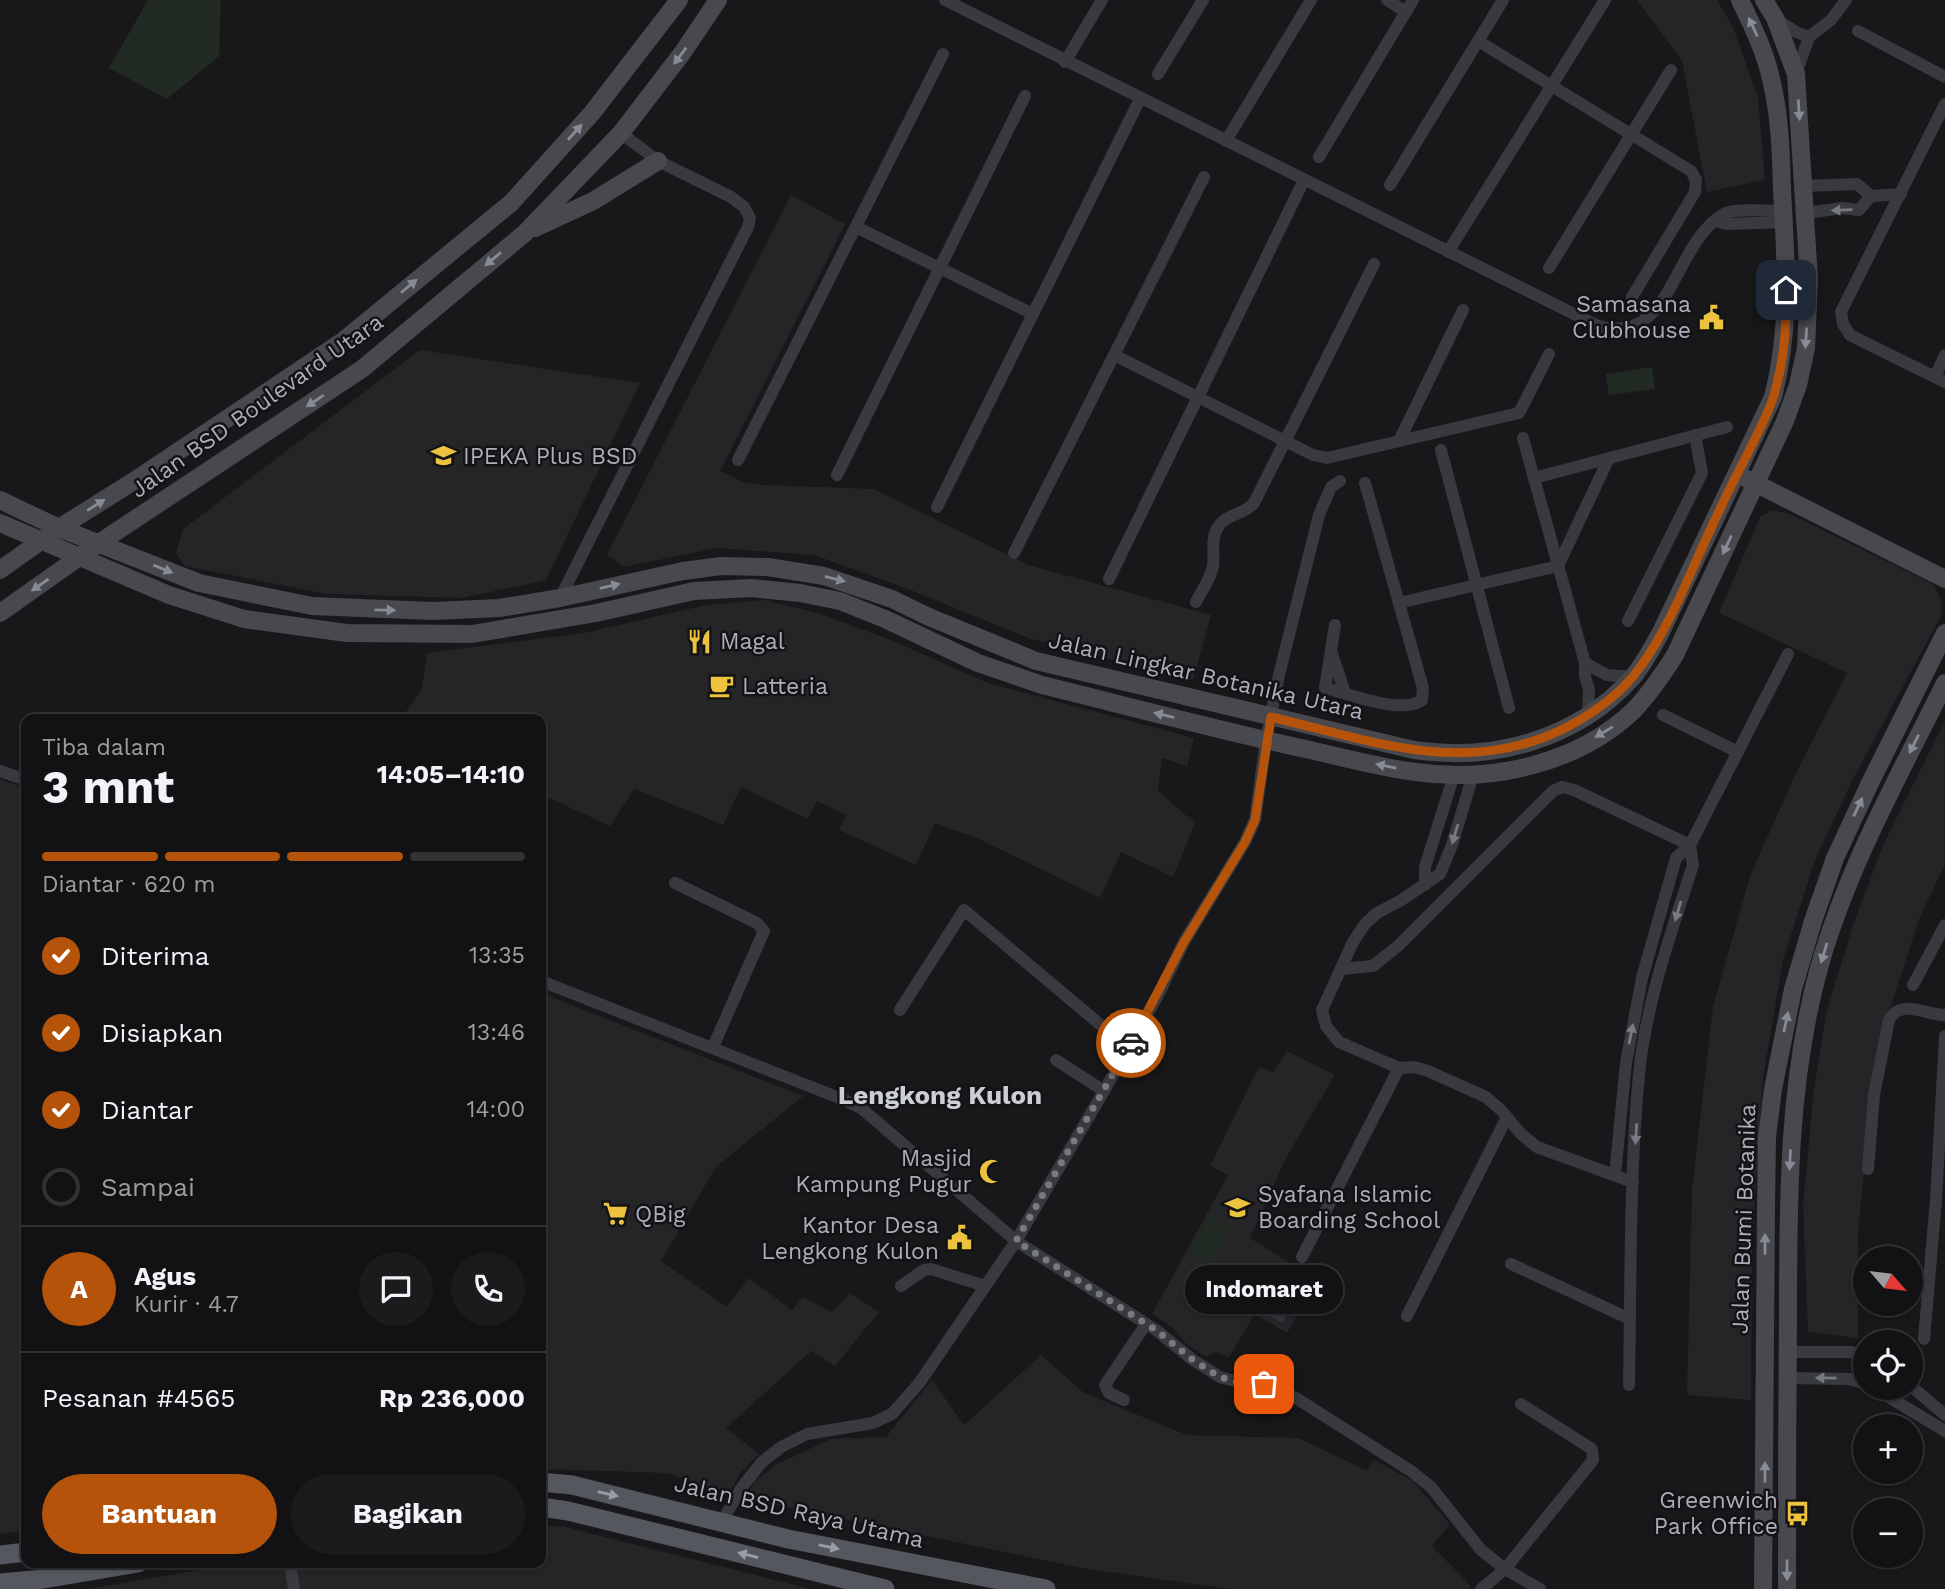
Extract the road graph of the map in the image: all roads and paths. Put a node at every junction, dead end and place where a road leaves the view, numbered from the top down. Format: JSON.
{"nodes":[{"id":1,"x":679,"y":0,"type":"edge"},
{"id":2,"x":718,"y":0,"type":"edge"},
{"id":3,"x":945,"y":0,"type":"edge"},
{"id":4,"x":1102,"y":0,"type":"edge"},
{"id":5,"x":1203,"y":0,"type":"edge"},
{"id":6,"x":1311,"y":0,"type":"edge"},
{"id":7,"x":1387,"y":0,"type":"edge"},
{"id":8,"x":1503,"y":0,"type":"edge"},
{"id":9,"x":1605,"y":0,"type":"edge"},
{"id":10,"x":1740,"y":0,"type":"edge"},
{"id":11,"x":1764,"y":0,"type":"edge"},
{"id":12,"x":1846,"y":0,"type":"edge"},
{"id":13,"x":1410,"y":6,"type":"edge"},
{"id":14,"x":1775,"y":18,"type":"junction"},
{"id":15,"x":1858,"y":31,"type":"dead end"},
{"id":16,"x":1809,"y":37,"type":"junction"},
{"id":17,"x":1478,"y":41,"type":"junction"},
{"id":18,"x":943,"y":54,"type":"dead end"},
{"id":19,"x":1065,"y":62,"type":"junction"},
{"id":20,"x":1671,"y":70,"type":"dead end"},
{"id":21,"x":1158,"y":74,"type":"dead end"},
{"id":22,"x":1796,"y":74,"type":"junction"},
{"id":23,"x":1945,"y":77,"type":"edge"},
{"id":24,"x":1552,"y":86,"type":"junction"},
{"id":25,"x":1025,"y":96,"type":"dead end"},
{"id":26,"x":1140,"y":99,"type":"junction"},
{"id":27,"x":1945,"y":104,"type":"edge"},
{"id":28,"x":621,"y":133,"type":"junction"},
{"id":29,"x":1631,"y":135,"type":"junction"},
{"id":30,"x":1226,"y":141,"type":"junction"},
{"id":31,"x":1319,"y":158,"type":"dead end"},
{"id":32,"x":658,"y":161,"type":"junction"},
{"id":33,"x":1204,"y":177,"type":"dead end"},
{"id":34,"x":1304,"y":180,"type":"junction"},
{"id":35,"x":1391,"y":185,"type":"dead end"},
{"id":36,"x":1804,"y":186,"type":"junction"},
{"id":37,"x":1901,"y":194,"type":"junction"},
{"id":38,"x":1871,"y":195,"type":"junction"},
{"id":39,"x":1806,"y":213,"type":"junction"},
{"id":40,"x":1784,"y":216,"type":"junction"},
{"id":41,"x":856,"y":227,"type":"junction"},
{"id":42,"x":525,"y":233,"type":"junction"},
{"id":43,"x":1448,"y":252,"type":"junction"},
{"id":44,"x":1374,"y":264,"type":"dead end"},
{"id":45,"x":939,"y":268,"type":"junction"},
{"id":46,"x":1549,"y":268,"type":"dead end"},
{"id":47,"x":1632,"y":297,"type":"dead end"},
{"id":48,"x":1463,"y":310,"type":"dead end"},
{"id":49,"x":1033,"y":314,"type":"junction"},
{"id":50,"x":1549,"y":354,"type":"dead end"},
{"id":51,"x":1114,"y":355,"type":"junction"},
{"id":52,"x":1945,"y":355,"type":"edge"},
{"id":53,"x":1940,"y":379,"type":"edge"},
{"id":54,"x":1197,"y":397,"type":"junction"},
{"id":55,"x":1727,"y":427,"type":"dead end"},
{"id":56,"x":1695,"y":435,"type":"junction"},
{"id":57,"x":1523,"y":438,"type":"dead end"},
{"id":58,"x":1285,"y":441,"type":"junction"},
{"id":59,"x":1399,"y":441,"type":"junction"},
{"id":60,"x":1440,"y":450,"type":"dead end"},
{"id":61,"x":1609,"y":458,"type":"junction"},
{"id":62,"x":738,"y":460,"type":"dead end"},
{"id":63,"x":1737,"y":474,"type":"junction"},
{"id":64,"x":837,"y":475,"type":"dead end"},
{"id":65,"x":1534,"y":478,"type":"junction"},
{"id":66,"x":1340,"y":481,"type":"dead end"},
{"id":67,"x":1365,"y":483,"type":"dead end"},
{"id":68,"x":1756,"y":484,"type":"junction"},
{"id":69,"x":0,"y":500,"type":"edge"},
{"id":70,"x":937,"y":507,"type":"dead end"},
{"id":71,"x":0,"y":523,"type":"edge"},
{"id":72,"x":59,"y":528,"type":"junction"},
{"id":73,"x":40,"y":541,"type":"junction"},
{"id":74,"x":99,"y":543,"type":"junction"},
{"id":75,"x":1014,"y":553,"type":"dead end"},
{"id":76,"x":81,"y":557,"type":"junction"},
{"id":77,"x":1558,"y":566,"type":"junction"},
{"id":78,"x":0,"y":570,"type":"edge"},
{"id":79,"x":1109,"y":579,"type":"dead end"},
{"id":80,"x":1945,"y":579,"type":"edge"},
{"id":81,"x":1477,"y":585,"type":"junction"},
{"id":82,"x":560,"y":598,"type":"junction"},
{"id":83,"x":1196,"y":602,"type":"dead end"},
{"id":84,"x":1399,"y":603,"type":"junction"},
{"id":85,"x":0,"y":613,"type":"edge"},
{"id":86,"x":1628,"y":621,"type":"dead end"},
{"id":87,"x":1335,"y":625,"type":"dead end"},
{"id":88,"x":1945,"y":633,"type":"edge"},
{"id":89,"x":988,"y":642,"type":"junction"},
{"id":90,"x":1788,"y":654,"type":"dead end"},
{"id":91,"x":978,"y":663,"type":"junction"},
{"id":92,"x":1585,"y":663,"type":"junction"},
{"id":93,"x":1632,"y":677,"type":"junction"},
{"id":94,"x":1945,"y":683,"type":"edge"},
{"id":95,"x":1509,"y":708,"type":"dead end"},
{"id":96,"x":1663,"y":715,"type":"dead end"},
{"id":97,"x":1588,"y":716,"type":"junction"},
{"id":98,"x":1271,"y":717,"type":"junction"},
{"id":99,"x":1266,"y":740,"type":"junction"},
{"id":100,"x":1738,"y":752,"type":"junction"},
{"id":101,"x":0,"y":771,"type":"edge"},
{"id":102,"x":1454,"y":775,"type":"junction"},
{"id":103,"x":1473,"y":775,"type":"junction"},
{"id":104,"x":21,"y":778,"type":"edge"},
{"id":105,"x":1690,"y":845,"type":"junction"},
{"id":106,"x":675,"y":883,"type":"dead end"},
{"id":107,"x":1425,"y":885,"type":"junction"},
{"id":108,"x":1945,"y":925,"type":"edge"},
{"id":109,"x":1341,"y":969,"type":"junction"},
{"id":110,"x":546,"y":983,"type":"edge"},
{"id":111,"x":1913,"y":985,"type":"dead end"},
{"id":112,"x":900,"y":1010,"type":"dead end"},
{"id":113,"x":1945,"y":1015,"type":"edge"},
{"id":114,"x":1945,"y":1036,"type":"edge"},
{"id":115,"x":713,"y":1047,"type":"junction"},
{"id":116,"x":1128,"y":1048,"type":"junction"},
{"id":117,"x":1056,"y":1060,"type":"dead end"},
{"id":118,"x":1399,"y":1068,"type":"junction"},
{"id":119,"x":1773,"y":1089,"type":"junction"},
{"id":120,"x":1104,"y":1091,"type":"junction"},
{"id":121,"x":1795,"y":1092,"type":"junction"},
{"id":122,"x":1507,"y":1117,"type":"junction"},
{"id":123,"x":1868,"y":1169,"type":"dead end"},
{"id":124,"x":1615,"y":1175,"type":"junction"},
{"id":125,"x":1633,"y":1182,"type":"junction"},
{"id":126,"x":1940,"y":1200,"type":"edge"},
{"id":127,"x":1016,"y":1241,"type":"junction"},
{"id":128,"x":1302,"y":1257,"type":"dead end"},
{"id":129,"x":1511,"y":1264,"type":"dead end"},
{"id":130,"x":901,"y":1286,"type":"dead end"},
{"id":131,"x":985,"y":1286,"type":"junction"},
{"id":132,"x":1406,"y":1316,"type":"dead end"},
{"id":133,"x":1630,"y":1319,"type":"junction"},
{"id":134,"x":1146,"y":1324,"type":"junction"},
{"id":135,"x":1924,"y":1339,"type":"dead end"},
{"id":136,"x":1787,"y":1352,"type":"junction"},
{"id":137,"x":1853,"y":1353,"type":"edge"},
{"id":138,"x":1787,"y":1378,"type":"junction"},
{"id":139,"x":1853,"y":1380,"type":"edge"},
{"id":140,"x":1629,"y":1385,"type":"dead end"},
{"id":141,"x":1923,"y":1396,"type":"edge"},
{"id":142,"x":1124,"y":1400,"type":"dead end"},
{"id":143,"x":1894,"y":1400,"type":"edge"},
{"id":144,"x":1521,"y":1404,"type":"dead end"},
{"id":145,"x":1945,"y":1415,"type":"edge"},
{"id":146,"x":1945,"y":1431,"type":"edge"},
{"id":147,"x":546,"y":1482,"type":"edge"},
{"id":148,"x":546,"y":1508,"type":"edge"},
{"id":149,"x":721,"y":1522,"type":"junction"},
{"id":150,"x":21,"y":1553,"type":"edge"},
{"id":151,"x":0,"y":1555,"type":"edge"},
{"id":152,"x":107,"y":1568,"type":"edge"},
{"id":153,"x":291,"y":1568,"type":"edge"},
{"id":154,"x":1505,"y":1569,"type":"junction"},
{"id":155,"x":0,"y":1583,"type":"edge"},
{"id":156,"x":294,"y":1589,"type":"edge"},
{"id":157,"x":885,"y":1589,"type":"edge"},
{"id":158,"x":1046,"y":1589,"type":"edge"},
{"id":159,"x":1481,"y":1589,"type":"edge"},
{"id":160,"x":1540,"y":1589,"type":"edge"},
{"id":161,"x":1763,"y":1589,"type":"edge"},
{"id":162,"x":1787,"y":1589,"type":"edge"}],
"edges":[{"from":72,"to":1,"type":"street","name":"Jalan BSD Boulevard Utara","one_way":true},
{"from":2,"to":28,"type":"street","name":"Jalan BSD Boulevard Utara","one_way":true},
{"from":3,"to":19,"type":"street"},
{"from":4,"to":19,"type":"street"},
{"from":5,"to":21,"type":"street"},
{"from":6,"to":30,"type":"street"},
{"from":7,"to":13,"type":"street"},
{"from":8,"to":17,"type":"street"},
{"from":9,"to":24,"type":"street"},
{"from":40,"to":10,"type":"street","name":"Jalan Lingkar Botanika Utara","one_way":true},
{"from":11,"to":14,"type":"street","name":"Jalan Lingkar Botanika Utara"},
{"from":12,"to":16,"type":"street"},
{"from":13,"to":31,"type":"street"},
{"from":14,"to":16,"type":"street"},
{"from":14,"to":22,"type":"street","name":"Jalan Lingkar Botanika Utara"},
{"from":15,"to":23,"type":"street"},
{"from":16,"to":22,"type":"street"},
{"from":17,"to":24,"type":"street"},
{"from":17,"to":35,"type":"street"},
{"from":18,"to":41,"type":"street"},
{"from":19,"to":26,"type":"street"},
{"from":20,"to":29,"type":"street"},
{"from":22,"to":36,"type":"street","name":"Jalan Lingkar Botanika Utara","one_way":true},
{"from":24,"to":29,"type":"street"},
{"from":24,"to":43,"type":"street"},
{"from":25,"to":45,"type":"street"},
{"from":26,"to":30,"type":"street"},
{"from":26,"to":49,"type":"street"},
{"from":27,"to":37,"type":"street"},
{"from":28,"to":32,"type":"street"},
{"from":28,"to":42,"type":"street","name":"Jalan BSD Boulevard Utara"},
{"from":29,"to":46,"type":"street"},
{"from":29,"to":47,"type":"street"},
{"from":30,"to":34,"type":"street"},
{"from":32,"to":42,"type":"street"},
{"from":32,"to":82,"type":"street"},
{"from":33,"to":51,"type":"street"},
{"from":34,"to":43,"type":"street"},
{"from":34,"to":54,"type":"street"},
{"from":36,"to":38,"type":"street"},
{"from":36,"to":39,"type":"street","name":"Jalan Lingkar Botanika Utara"},
{"from":37,"to":38,"type":"street"},
{"from":37,"to":53,"type":"street"},
{"from":38,"to":39,"type":"street","one_way":true},
{"from":39,"to":68,"type":"street","name":"Jalan Lingkar Botanika Utara","one_way":true},
{"from":40,"to":43,"type":"street"},
{"from":40,"to":63,"type":"street","name":"Jalan Lingkar Botanika Utara"},
{"from":41,"to":45,"type":"street"},
{"from":41,"to":62,"type":"street"},
{"from":42,"to":74,"type":"street","name":"Jalan BSD Boulevard Utara","one_way":true},
{"from":44,"to":58,"type":"street"},
{"from":45,"to":49,"type":"street"},
{"from":45,"to":64,"type":"street"},
{"from":48,"to":59,"type":"street"},
{"from":49,"to":70,"type":"street"},
{"from":50,"to":59,"type":"street"},
{"from":51,"to":54,"type":"street"},
{"from":51,"to":75,"type":"street"},
{"from":52,"to":53,"type":"street"},
{"from":54,"to":58,"type":"street"},
{"from":54,"to":79,"type":"street"},
{"from":55,"to":56,"type":"street"},
{"from":56,"to":61,"type":"street"},
{"from":56,"to":86,"type":"street"},
{"from":57,"to":65,"type":"street"},
{"from":58,"to":59,"type":"street"},
{"from":58,"to":83,"type":"street"},
{"from":60,"to":81,"type":"street"},
{"from":61,"to":65,"type":"street"},
{"from":61,"to":77,"type":"street"},
{"from":63,"to":68,"type":"street"},
{"from":63,"to":93,"type":"street","name":"Jalan Lingkar Botanika Utara"},
{"from":65,"to":77,"type":"street"},
{"from":66,"to":98,"type":"street"},
{"from":67,"to":84,"type":"street"},
{"from":68,"to":80,"type":"street"},
{"from":68,"to":103,"type":"street","name":"Jalan Lingkar Botanika Utara","one_way":true},
{"from":69,"to":72,"type":"street","name":"Jalan Lingkar Botanika Utara"},
{"from":71,"to":73,"type":"street","name":"Jalan Lingkar Botanika Utara"},
{"from":72,"to":73,"type":"street","name":"Jalan BSD Boulevard Utara"},
{"from":72,"to":74,"type":"street","name":"Jalan Lingkar Botanika Utara"},
{"from":73,"to":76,"type":"street","name":"Jalan Lingkar Botanika Utara"},
{"from":73,"to":78,"type":"street","name":"Jalan BSD Boulevard Utara"},
{"from":74,"to":76,"type":"street","name":"Jalan BSD Boulevard Utara"},
{"from":74,"to":82,"type":"street","name":"Jalan Lingkar Botanika Utara","one_way":true},
{"from":76,"to":85,"type":"street","name":"Jalan BSD Boulevard Utara","one_way":true},
{"from":76,"to":91,"type":"street","name":"Jalan Lingkar Botanika Utara"},
{"from":77,"to":81,"type":"street"},
{"from":77,"to":92,"type":"street"},
{"from":81,"to":84,"type":"street"},
{"from":81,"to":95,"type":"street"},
{"from":82,"to":89,"type":"street","name":"Jalan Lingkar Botanika Utara","one_way":true},
{"from":84,"to":87,"type":"street"},
{"from":119,"to":88,"type":"street","name":"Jalan Bumi Botanika","one_way":true},
{"from":89,"to":91,"type":"street"},
{"from":89,"to":98,"type":"street","name":"Jalan Lingkar Botanika Utara"},
{"from":90,"to":100,"type":"street"},
{"from":99,"to":91,"type":"street","name":"Jalan Lingkar Botanika Utara","one_way":true},
{"from":92,"to":93,"type":"street"},
{"from":92,"to":97,"type":"street"},
{"from":93,"to":97,"type":"street","name":"Jalan Lingkar Botanika Utara"},
{"from":94,"to":121,"type":"street","name":"Jalan Bumi Botanika","one_way":true},
{"from":96,"to":100,"type":"street"},
{"from":97,"to":98,"type":"street","name":"Jalan Lingkar Botanika Utara"},
{"from":98,"to":99,"type":"street"},
{"from":102,"to":99,"type":"street","name":"Jalan Lingkar Botanika Utara","one_way":true},
{"from":99,"to":116,"type":"street"},
{"from":100,"to":105,"type":"street"},
{"from":101,"to":104,"type":"street"},
{"from":102,"to":103,"type":"street","name":"Jalan Lingkar Botanika Utara"},
{"from":102,"to":107,"type":"street"},
{"from":103,"to":107,"type":"street","one_way":true},
{"from":105,"to":109,"type":"street"},
{"from":124,"to":105,"type":"street","one_way":true},
{"from":105,"to":125,"type":"street","one_way":true},
{"from":106,"to":115,"type":"street"},
{"from":107,"to":109,"type":"street"},
{"from":108,"to":111,"type":"street"},
{"from":109,"to":118,"type":"street"},
{"from":110,"to":115,"type":"street"},
{"from":112,"to":116,"type":"street"},
{"from":113,"to":123,"type":"street"},
{"from":114,"to":126,"type":"street"},
{"from":115,"to":127,"type":"street"},
{"from":116,"to":120,"type":"street"},
{"from":117,"to":120,"type":"street"},
{"from":118,"to":122,"type":"street"},
{"from":118,"to":128,"type":"street"},
{"from":119,"to":121,"type":"street"},
{"from":161,"to":119,"type":"street","name":"Jalan Bumi Botanika","one_way":true},
{"from":120,"to":127,"type":"street"},
{"from":121,"to":136,"type":"street","name":"Jalan Bumi Botanika","one_way":true},
{"from":122,"to":124,"type":"street"},
{"from":122,"to":132,"type":"street"},
{"from":124,"to":125,"type":"street"},
{"from":125,"to":133,"type":"street"},
{"from":126,"to":135,"type":"street"},
{"from":127,"to":131,"type":"street"},
{"from":127,"to":134,"type":"street"},
{"from":129,"to":133,"type":"street"},
{"from":130,"to":131,"type":"street"},
{"from":131,"to":149,"type":"street"},
{"from":133,"to":140,"type":"street"},
{"from":134,"to":142,"type":"street"},
{"from":134,"to":154,"type":"street"},
{"from":136,"to":137,"type":"street"},
{"from":136,"to":138,"type":"street","name":"Jalan Bumi Botanika"},
{"from":139,"to":138,"type":"street","one_way":true},
{"from":138,"to":162,"type":"street","name":"Jalan Bumi Botanika","one_way":true},
{"from":141,"to":145,"type":"street"},
{"from":143,"to":146,"type":"street"},
{"from":144,"to":154,"type":"street"},
{"from":147,"to":149,"type":"main road","name":"Jalan BSD Raya Utama","one_way":true},
{"from":157,"to":148,"type":"main road","one_way":true},
{"from":149,"to":158,"type":"main road","name":"Jalan BSD Raya Utama","one_way":true},
{"from":150,"to":151,"type":"main road"},
{"from":152,"to":155,"type":"main road"},
{"from":153,"to":156,"type":"street"},
{"from":154,"to":159,"type":"street"},
{"from":154,"to":160,"type":"street"}]}
